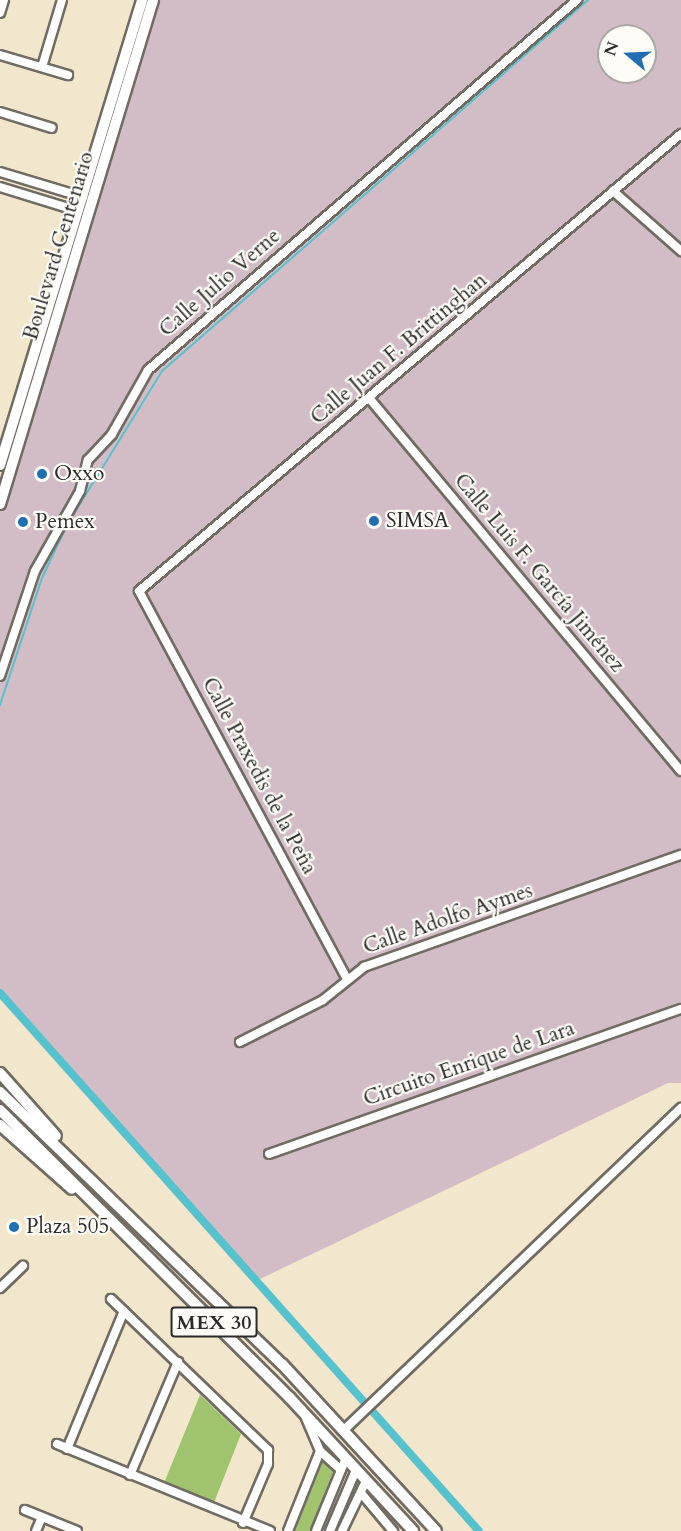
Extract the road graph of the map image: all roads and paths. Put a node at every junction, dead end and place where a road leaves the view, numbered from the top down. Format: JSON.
{"nodes":[{"id":1,"x":4,"y":0,"type":"edge"},
{"id":2,"x":62,"y":0,"type":"edge"},
{"id":3,"x":142,"y":0,"type":"edge"},
{"id":4,"x":153,"y":0,"type":"edge"},
{"id":5,"x":577,"y":0,"type":"edge"},
{"id":6,"x":0,"y":13,"type":"edge"},
{"id":7,"x":0,"y":55,"type":"edge"},
{"id":8,"x":42,"y":67,"type":"junction"},
{"id":9,"x":68,"y":75,"type":"dead end"},
{"id":10,"x":0,"y":112,"type":"edge"},
{"id":11,"x":52,"y":128,"type":"dead end"},
{"id":12,"x":681,"y":134,"type":"edge"},
{"id":13,"x":0,"y":172,"type":"edge"},
{"id":14,"x":1,"y":188,"type":"edge"},
{"id":15,"x":613,"y":191,"type":"junction"},
{"id":16,"x":83,"y":197,"type":"junction"},
{"id":17,"x":0,"y":198,"type":"edge"},
{"id":18,"x":78,"y":211,"type":"junction"},
{"id":19,"x":681,"y":251,"type":"edge"},
{"id":20,"x":77,"y":254,"type":"junction"},
{"id":21,"x":55,"y":285,"type":"junction"},
{"id":22,"x":67,"y":288,"type":"junction"},
{"id":23,"x":369,"y":398,"type":"junction"},
{"id":24,"x":0,"y":465,"type":"edge"},
{"id":25,"x":0,"y":504,"type":"edge"},
{"id":26,"x":140,"y":591,"type":"joint"},
{"id":27,"x":0,"y":676,"type":"edge"},
{"id":28,"x":681,"y":771,"type":"edge"},
{"id":29,"x":681,"y":855,"type":"edge"},
{"id":30,"x":347,"y":979,"type":"junction"},
{"id":31,"x":681,"y":1009,"type":"edge"},
{"id":32,"x":240,"y":1042,"type":"dead end"},
{"id":33,"x":0,"y":1073,"type":"edge"},
{"id":34,"x":0,"y":1092,"type":"edge"},
{"id":35,"x":681,"y":1108,"type":"edge"},
{"id":36,"x":0,"y":1110,"type":"edge"},
{"id":37,"x":4,"y":1122,"type":"edge"},
{"id":38,"x":67,"y":1154,"type":"junction"},
{"id":39,"x":269,"y":1154,"type":"dead end"},
{"id":40,"x":23,"y":1266,"type":"dead end"},
{"id":41,"x":0,"y":1288,"type":"edge"},
{"id":42,"x":111,"y":1299,"type":"dead end"},
{"id":43,"x":124,"y":1311,"type":"junction"},
{"id":44,"x":178,"y":1362,"type":"junction"},
{"id":45,"x":303,"y":1412,"type":"junction"},
{"id":46,"x":345,"y":1429,"type":"junction"},
{"id":47,"x":57,"y":1444,"type":"dead end"},
{"id":48,"x":67,"y":1449,"type":"junction"},
{"id":49,"x":320,"y":1451,"type":"junction"},
{"id":50,"x":346,"y":1458,"type":"junction"},
{"id":51,"x":341,"y":1470,"type":"junction"},
{"id":52,"x":356,"y":1470,"type":"junction"},
{"id":53,"x":130,"y":1475,"type":"junction"},
{"id":54,"x":366,"y":1481,"type":"junction"},
{"id":55,"x":361,"y":1492,"type":"junction"},
{"id":56,"x":342,"y":1503,"type":"junction"},
{"id":57,"x":354,"y":1507,"type":"junction"},
{"id":58,"x":26,"y":1510,"type":"dead end"},
{"id":59,"x":42,"y":1517,"type":"junction"},
{"id":60,"x":334,"y":1520,"type":"junction"},
{"id":61,"x":243,"y":1523,"type":"junction"},
{"id":62,"x":344,"y":1528,"type":"edge"},
{"id":63,"x":36,"y":1531,"type":"edge"},
{"id":64,"x":77,"y":1531,"type":"edge"},
{"id":65,"x":270,"y":1531,"type":"edge"},
{"id":66,"x":288,"y":1531,"type":"edge"},
{"id":67,"x":316,"y":1531,"type":"edge"},
{"id":68,"x":330,"y":1531,"type":"edge"},
{"id":69,"x":393,"y":1531,"type":"edge"},
{"id":70,"x":413,"y":1531,"type":"edge"},
{"id":71,"x":436,"y":1531,"type":"edge"}],
"edges":[{"from":1,"to":6,"type":"street"},
{"from":2,"to":8,"type":"street"},
{"from":3,"to":16,"type":"main road","name":"Boulevard Centenario"},
{"from":4,"to":20,"type":"main road","name":"Boulevard Centenario"},
{"from":5,"to":27,"type":"street","name":"Calle Julio Verne"},
{"from":7,"to":8,"type":"street"},
{"from":8,"to":9,"type":"street"},
{"from":10,"to":11,"type":"street"},
{"from":12,"to":15,"type":"street","name":"Calle Juan F. Brittinghan"},
{"from":13,"to":16,"type":"street"},
{"from":14,"to":17,"type":"street"},
{"from":14,"to":18,"type":"street"},
{"from":15,"to":19,"type":"street"},
{"from":15,"to":23,"type":"street","name":"Calle Juan F. Brittinghan"},
{"from":16,"to":18,"type":"main road","name":"Boulevard Centenario"},
{"from":16,"to":20,"type":"main road"},
{"from":18,"to":21,"type":"main road","name":"Boulevard Centenario"},
{"from":20,"to":22,"type":"main road","name":"Boulevard Centenario"},
{"from":21,"to":22,"type":"main road"},
{"from":21,"to":24,"type":"main road","name":"Boulevard Centenario"},
{"from":22,"to":25,"type":"main road","name":"Boulevard Centenario"},
{"from":23,"to":26,"type":"street","name":"Calle Juan F. Brittinghan"},
{"from":23,"to":28,"type":"street","name":"Calle Luis F. García Jiménez"},
{"from":26,"to":30,"type":"street","name":"Calle Praxedis de la Peña"},
{"from":29,"to":30,"type":"street","name":"Calle Adolfo Aymes"},
{"from":30,"to":32,"type":"street","name":"Calle Adolfo Aymes"},
{"from":31,"to":39,"type":"street","name":"Circuito Enrique de Lara"},
{"from":33,"to":38,"type":"main road"},
{"from":34,"to":38,"type":"main road","number":"MEX 30"},
{"from":35,"to":46,"type":"street"},
{"from":36,"to":37,"type":"main road","number":"MEX 30"},
{"from":37,"to":45,"type":"main road","number":"MEX 30"},
{"from":38,"to":46,"type":"main road","number":"MEX 30"},
{"from":40,"to":41,"type":"street"},
{"from":42,"to":43,"type":"street"},
{"from":43,"to":44,"type":"street"},
{"from":43,"to":48,"type":"street"},
{"from":44,"to":53,"type":"street"},
{"from":44,"to":61,"type":"street"},
{"from":45,"to":49,"type":"street"},
{"from":45,"to":50,"type":"main road","number":"MEX 30"},
{"from":46,"to":71,"type":"main road","number":"MEX 30"},
{"from":47,"to":48,"type":"street"},
{"from":48,"to":53,"type":"street"},
{"from":49,"to":51,"type":"street"},
{"from":49,"to":66,"type":"street"},
{"from":50,"to":51,"type":"street"},
{"from":50,"to":52,"type":"main road","number":"MEX 30"},
{"from":51,"to":67,"type":"street"},
{"from":52,"to":54,"type":"main road","number":"MEX 30"},
{"from":52,"to":56,"type":"street"},
{"from":53,"to":61,"type":"street"},
{"from":54,"to":55,"type":"street"},
{"from":54,"to":70,"type":"main road","number":"MEX 30"},
{"from":55,"to":57,"type":"street"},
{"from":55,"to":69,"type":"street"},
{"from":56,"to":57,"type":"street"},
{"from":56,"to":60,"type":"street"},
{"from":57,"to":62,"type":"street"},
{"from":58,"to":59,"type":"street"},
{"from":59,"to":63,"type":"street"},
{"from":59,"to":64,"type":"street"},
{"from":60,"to":62,"type":"street"},
{"from":60,"to":68,"type":"street"},
{"from":61,"to":65,"type":"street"}]}
